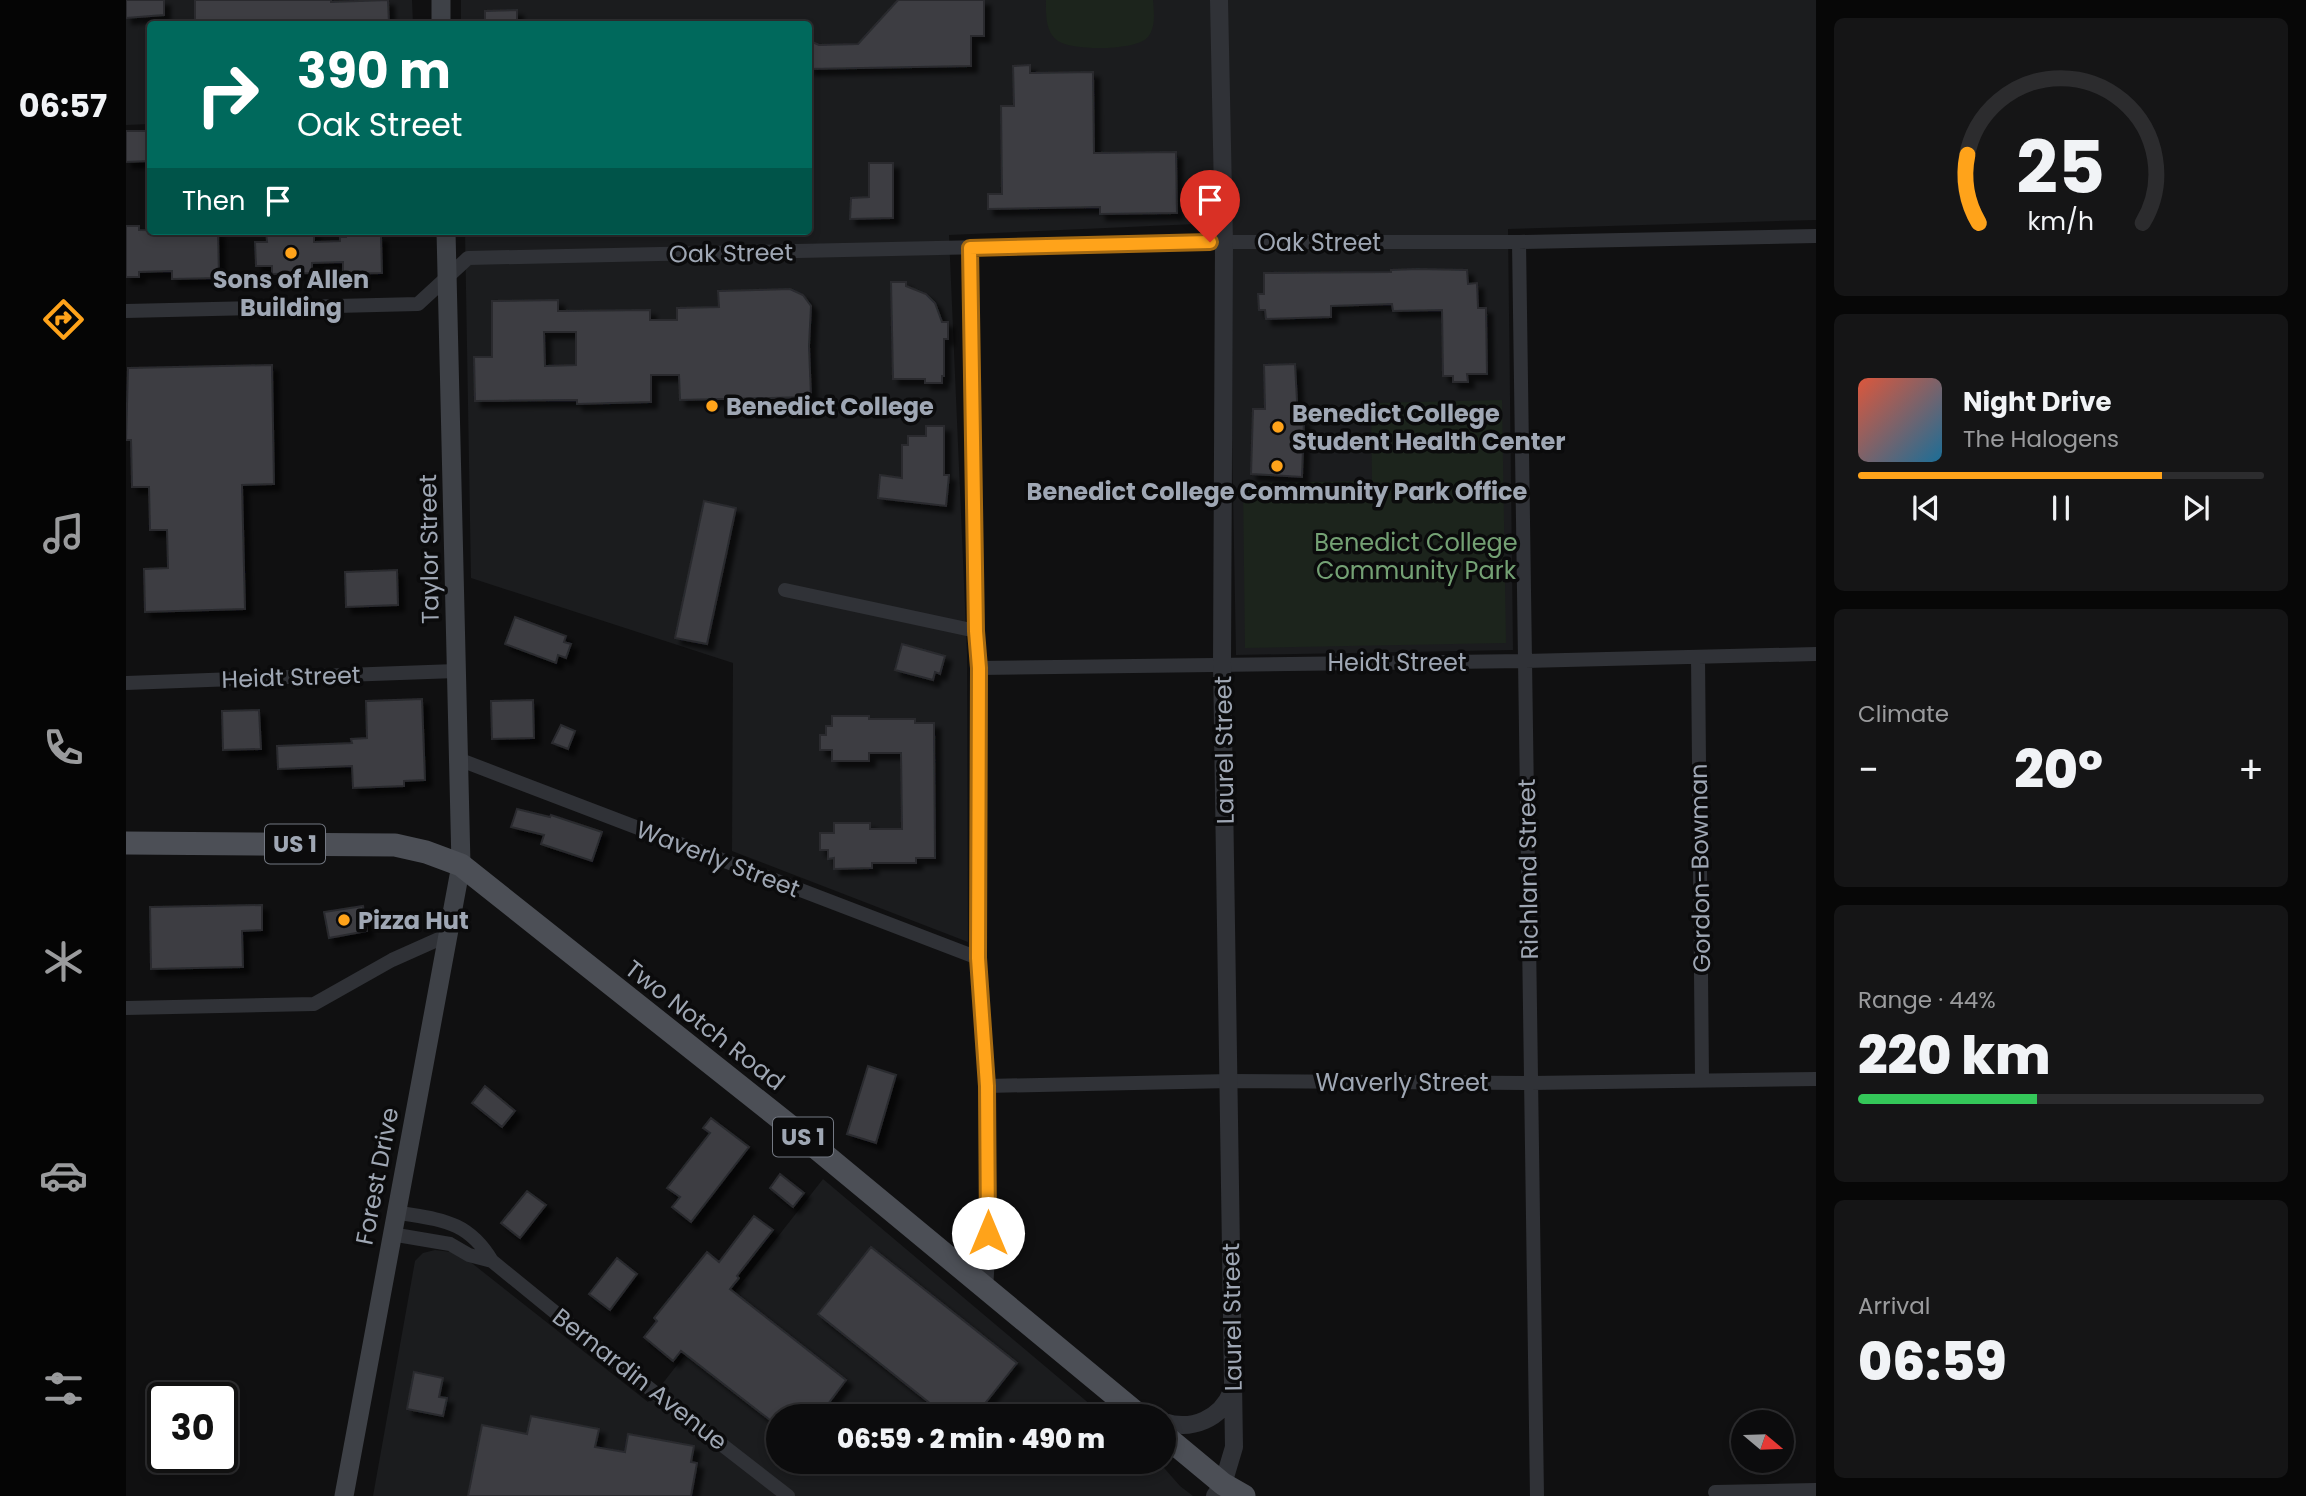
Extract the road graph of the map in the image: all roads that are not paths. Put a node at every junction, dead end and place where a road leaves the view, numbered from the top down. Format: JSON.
{"nodes":[{"id":1,"x":441,"y":0,"type":"edge"},
{"id":2,"x":1219,"y":0,"type":"edge"},
{"id":3,"x":441,"y":21,"type":"edge"},
{"id":4,"x":446,"y":235,"type":"edge"},
{"id":5,"x":1816,"y":236,"type":"edge"},
{"id":6,"x":1224,"y":242,"type":"junction"},
{"id":7,"x":1519,"y":242,"type":"junction"},
{"id":8,"x":970,"y":248,"type":"junction"},
{"id":9,"x":447,"y":278,"type":"junction"},
{"id":10,"x":126,"y":311,"type":"edge"},
{"id":11,"x":785,"y":590,"type":"dead end"},
{"id":12,"x":976,"y":631,"type":"junction"},
{"id":13,"x":1816,"y":654,"type":"edge"},
{"id":14,"x":1698,"y":657,"type":"junction"},
{"id":15,"x":1525,"y":661,"type":"junction"},
{"id":16,"x":1222,"y":664,"type":"junction"},
{"id":17,"x":979,"y":668,"type":"junction"},
{"id":18,"x":456,"y":671,"type":"junction"},
{"id":19,"x":126,"y":683,"type":"edge"},
{"id":20,"x":458,"y":759,"type":"junction"},
{"id":21,"x":126,"y":843,"type":"edge"},
{"id":22,"x":461,"y":865,"type":"junction"},
{"id":23,"x":448,"y":935,"type":"junction"},
{"id":24,"x":978,"y":958,"type":"junction"},
{"id":25,"x":126,"y":1007,"type":"edge"},
{"id":26,"x":1702,"y":1079,"type":"junction"},
{"id":27,"x":1816,"y":1079,"type":"edge"},
{"id":28,"x":1230,"y":1081,"type":"junction"},
{"id":29,"x":1531,"y":1083,"type":"junction"},
{"id":30,"x":987,"y":1086,"type":"junction"},
{"id":31,"x":395,"y":1212,"type":"junction"},
{"id":32,"x":391,"y":1234,"type":"junction"},
{"id":33,"x":492,"y":1261,"type":"junction"},
{"id":34,"x":986,"y":1289,"type":"junction"},
{"id":35,"x":1233,"y":1388,"type":"junction"},
{"id":36,"x":1129,"y":1404,"type":"edge"},
{"id":37,"x":1176,"y":1425,"type":"edge"},
{"id":38,"x":1176,"y":1447,"type":"edge"},
{"id":39,"x":1219,"y":1490,"type":"edge"},
{"id":40,"x":1816,"y":1490,"type":"edge"},
{"id":41,"x":1715,"y":1492,"type":"dead end"},
{"id":42,"x":344,"y":1496,"type":"edge"},
{"id":43,"x":788,"y":1496,"type":"edge"},
{"id":44,"x":1244,"y":1496,"type":"edge"},
{"id":45,"x":1537,"y":1496,"type":"edge"}],
"edges":[{"from":1,"to":3,"type":"main road"},
{"from":2,"to":6,"type":"street","name":"Laurel Street"},
{"from":4,"to":9,"type":"main road","name":"Taylor Street"},
{"from":5,"to":7,"type":"street","name":"Oak Street"},
{"from":6,"to":7,"type":"street","name":"Oak Street"},
{"from":6,"to":8,"type":"street","name":"Oak Street"},
{"from":6,"to":16,"type":"street","name":"Laurel Street"},
{"from":7,"to":15,"type":"street","name":"Richland Street"},
{"from":8,"to":9,"type":"street","name":"Oak Street"},
{"from":8,"to":12,"type":"street"},
{"from":9,"to":10,"type":"street","name":"Oak Street"},
{"from":9,"to":18,"type":"main road","name":"Taylor Street"},
{"from":11,"to":12,"type":"street"},
{"from":12,"to":17,"type":"street"},
{"from":13,"to":14,"type":"street","name":"Heidt Street"},
{"from":14,"to":15,"type":"street","name":"Heidt Street"},
{"from":14,"to":26,"type":"street","name":"Gordon-Bowman"},
{"from":15,"to":16,"type":"street","name":"Heidt Street"},
{"from":15,"to":29,"type":"street","name":"Richland Street"},
{"from":16,"to":17,"type":"street","name":"Heidt Street"},
{"from":16,"to":28,"type":"street","name":"Laurel Street"},
{"from":17,"to":24,"type":"street"},
{"from":18,"to":19,"type":"street","name":"Heidt Street"},
{"from":18,"to":20,"type":"main road","name":"Taylor Street"},
{"from":20,"to":22,"type":"main road","name":"Taylor Street"},
{"from":20,"to":24,"type":"street","name":"Waverly Street"},
{"from":21,"to":22,"type":"main road","number":"US 1"},
{"from":22,"to":23,"type":"main road","name":"Forest Drive"},
{"from":22,"to":34,"type":"main road","name":"Two Notch Road","number":"US 1"},
{"from":23,"to":25,"type":"street"},
{"from":23,"to":31,"type":"main road","name":"Forest Drive"},
{"from":24,"to":30,"type":"street"},
{"from":26,"to":27,"type":"street","name":"Waverly Street"},
{"from":26,"to":29,"type":"street","name":"Waverly Street"},
{"from":28,"to":29,"type":"street","name":"Waverly Street"},
{"from":28,"to":30,"type":"street","name":"Waverly Street"},
{"from":28,"to":35,"type":"street","name":"Laurel Street"},
{"from":29,"to":45,"type":"street","name":"Richland Street"},
{"from":30,"to":34,"type":"street"},
{"from":31,"to":32,"type":"main road","name":"Forest Drive"},
{"from":31,"to":33,"type":"street","name":"Bernardin Avenue"},
{"from":32,"to":33,"type":"street","name":"Bernardin Avenue"},
{"from":32,"to":42,"type":"main road","name":"Forest Drive"},
{"from":33,"to":43,"type":"street","name":"Bernardin Avenue"},
{"from":34,"to":36,"type":"main road","name":"Two Notch Road","number":"US 1"},
{"from":35,"to":37,"type":"street"},
{"from":35,"to":39,"type":"street","name":"Laurel Street"},
{"from":38,"to":39,"type":"main road"},
{"from":39,"to":44,"type":"main road"},
{"from":40,"to":41,"type":"street"}]}
